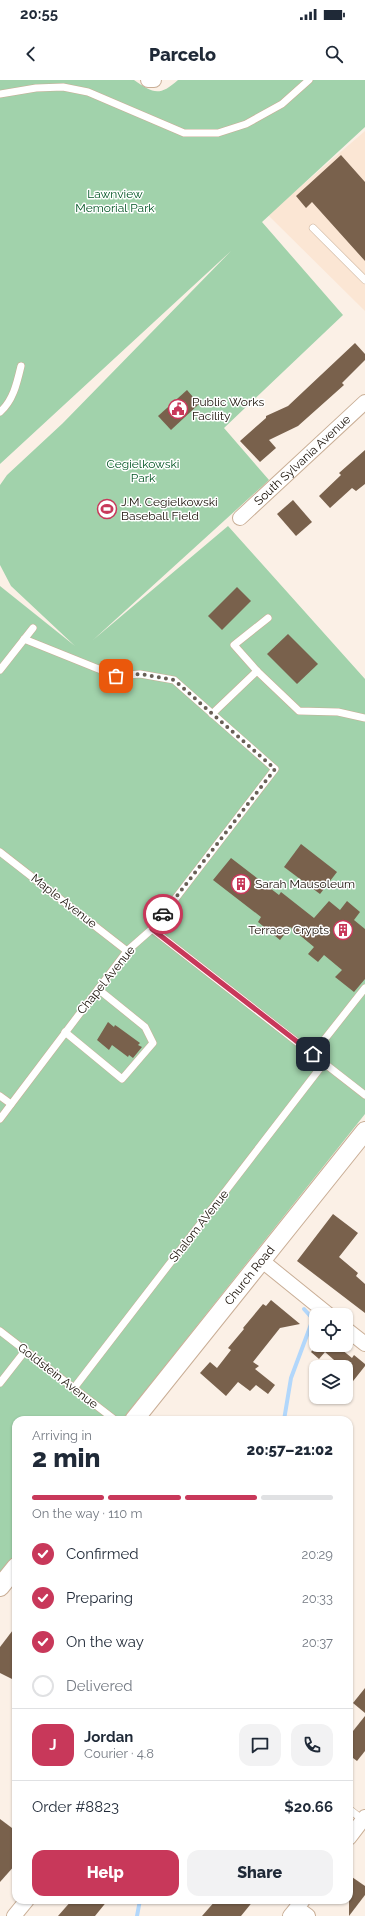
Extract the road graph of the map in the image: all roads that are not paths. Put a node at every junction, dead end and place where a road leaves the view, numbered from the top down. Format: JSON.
{"nodes":[{"id":1,"x":148,"y":80,"type":"edge"},
{"id":2,"x":154,"y":80,"type":"edge"},
{"id":3,"x":309,"y":80,"type":"edge"},
{"id":4,"x":0,"y":94,"type":"edge"},
{"id":5,"x":313,"y":228,"type":"dead end"},
{"id":6,"x":365,"y":280,"type":"edge"},
{"id":7,"x":20,"y":366,"type":"dead end"},
{"id":8,"x":365,"y":402,"type":"edge"},
{"id":9,"x":0,"y":412,"type":"edge"},
{"id":10,"x":240,"y":518,"type":"dead end"},
{"id":11,"x":268,"y":618,"type":"dead end"},
{"id":12,"x":33,"y":628,"type":"dead end"},
{"id":13,"x":24,"y":639,"type":"junction"},
{"id":14,"x":0,"y":670,"type":"edge"},
{"id":15,"x":257,"y":671,"type":"junction"},
{"id":16,"x":212,"y":714,"type":"junction"},
{"id":17,"x":365,"y":718,"type":"edge"},
{"id":18,"x":0,"y":852,"type":"edge"},
{"id":19,"x":152,"y":929,"type":"junction"},
{"id":20,"x":127,"y":951,"type":"junction"},
{"id":21,"x":365,"y":988,"type":"edge"},
{"id":22,"x":98,"y":989,"type":"junction"},
{"id":23,"x":65,"y":1032,"type":"junction"},
{"id":24,"x":313,"y":1054,"type":"junction"},
{"id":25,"x":324,"y":1063,"type":"junction"},
{"id":26,"x":365,"y":1095,"type":"edge"},
{"id":27,"x":0,"y":1096,"type":"edge"},
{"id":28,"x":11,"y":1104,"type":"junction"},
{"id":29,"x":0,"y":1119,"type":"edge"},
{"id":30,"x":365,"y":1132,"type":"edge"},
{"id":31,"x":262,"y":1260,"type":"junction"},
{"id":32,"x":320,"y":1308,"type":"edge"},
{"id":33,"x":0,"y":1331,"type":"edge"},
{"id":34,"x":353,"y":1335,"type":"edge"},
{"id":35,"x":365,"y":1344,"type":"edge"},
{"id":36,"x":25,"y":1351,"type":"junction"},
{"id":37,"x":0,"y":1383,"type":"edge"},
{"id":38,"x":74,"y":1388,"type":"junction"},
{"id":39,"x":110,"y":1416,"type":"edge"},
{"id":40,"x":137,"y":1416,"type":"edge"},
{"id":41,"x":12,"y":1572,"type":"edge"},
{"id":42,"x":0,"y":1587,"type":"edge"},
{"id":43,"x":353,"y":1812,"type":"edge"},
{"id":44,"x":364,"y":1819,"type":"edge"},
{"id":45,"x":353,"y":1833,"type":"edge"},
{"id":46,"x":24,"y":1904,"type":"edge"},
{"id":47,"x":297,"y":1908,"type":"edge"},
{"id":48,"x":14,"y":1916,"type":"edge"},
{"id":49,"x":308,"y":1916,"type":"edge"}],
"edges":[{"from":1,"to":2,"type":"street"},
{"from":3,"to":4,"type":"lane"},
{"from":5,"to":6,"type":"lane"},
{"from":7,"to":9,"type":"lane"},
{"from":8,"to":10,"type":"street","name":"South Sylvania Avenue"},
{"from":11,"to":15,"type":"lane"},
{"from":12,"to":13,"type":"lane"},
{"from":13,"to":14,"type":"lane"},
{"from":13,"to":16,"type":"lane"},
{"from":15,"to":16,"type":"lane"},
{"from":15,"to":17,"type":"lane"},
{"from":16,"to":19,"type":"lane","name":"Chapel Avenue"},
{"from":18,"to":20,"type":"lane","name":"Maple Avenue"},
{"from":19,"to":20,"type":"lane","name":"Chapel Avenue"},
{"from":19,"to":24,"type":"lane"},
{"from":20,"to":22,"type":"lane","name":"Chapel Avenue"},
{"from":21,"to":24,"type":"lane"},
{"from":22,"to":23,"type":"lane","name":"Chapel Avenue"},
{"from":22,"to":23,"type":"lane"},
{"from":23,"to":28,"type":"lane","name":"Chapel Avenue"},
{"from":24,"to":25,"type":"lane"},
{"from":25,"to":26,"type":"lane"},
{"from":25,"to":38,"type":"lane","name":"Shalom AVenue"},
{"from":27,"to":28,"type":"lane"},
{"from":28,"to":29,"type":"lane","name":"Chapel Avenue"},
{"from":30,"to":31,"type":"street","name":"Church Road"},
{"from":31,"to":32,"type":"street"},
{"from":31,"to":40,"type":"street","name":"Church Road"},
{"from":33,"to":36,"type":"lane","name":"Goldstein Avenue"},
{"from":34,"to":35,"type":"street"},
{"from":36,"to":37,"type":"lane"},
{"from":36,"to":38,"type":"lane","name":"Goldstein Avenue"},
{"from":38,"to":39,"type":"lane","name":"Goldstein Avenue"},
{"from":41,"to":42,"type":"street"},
{"from":43,"to":44,"type":"lane"},
{"from":44,"to":45,"type":"street"},
{"from":46,"to":48,"type":"street"},
{"from":47,"to":49,"type":"street"}]}
